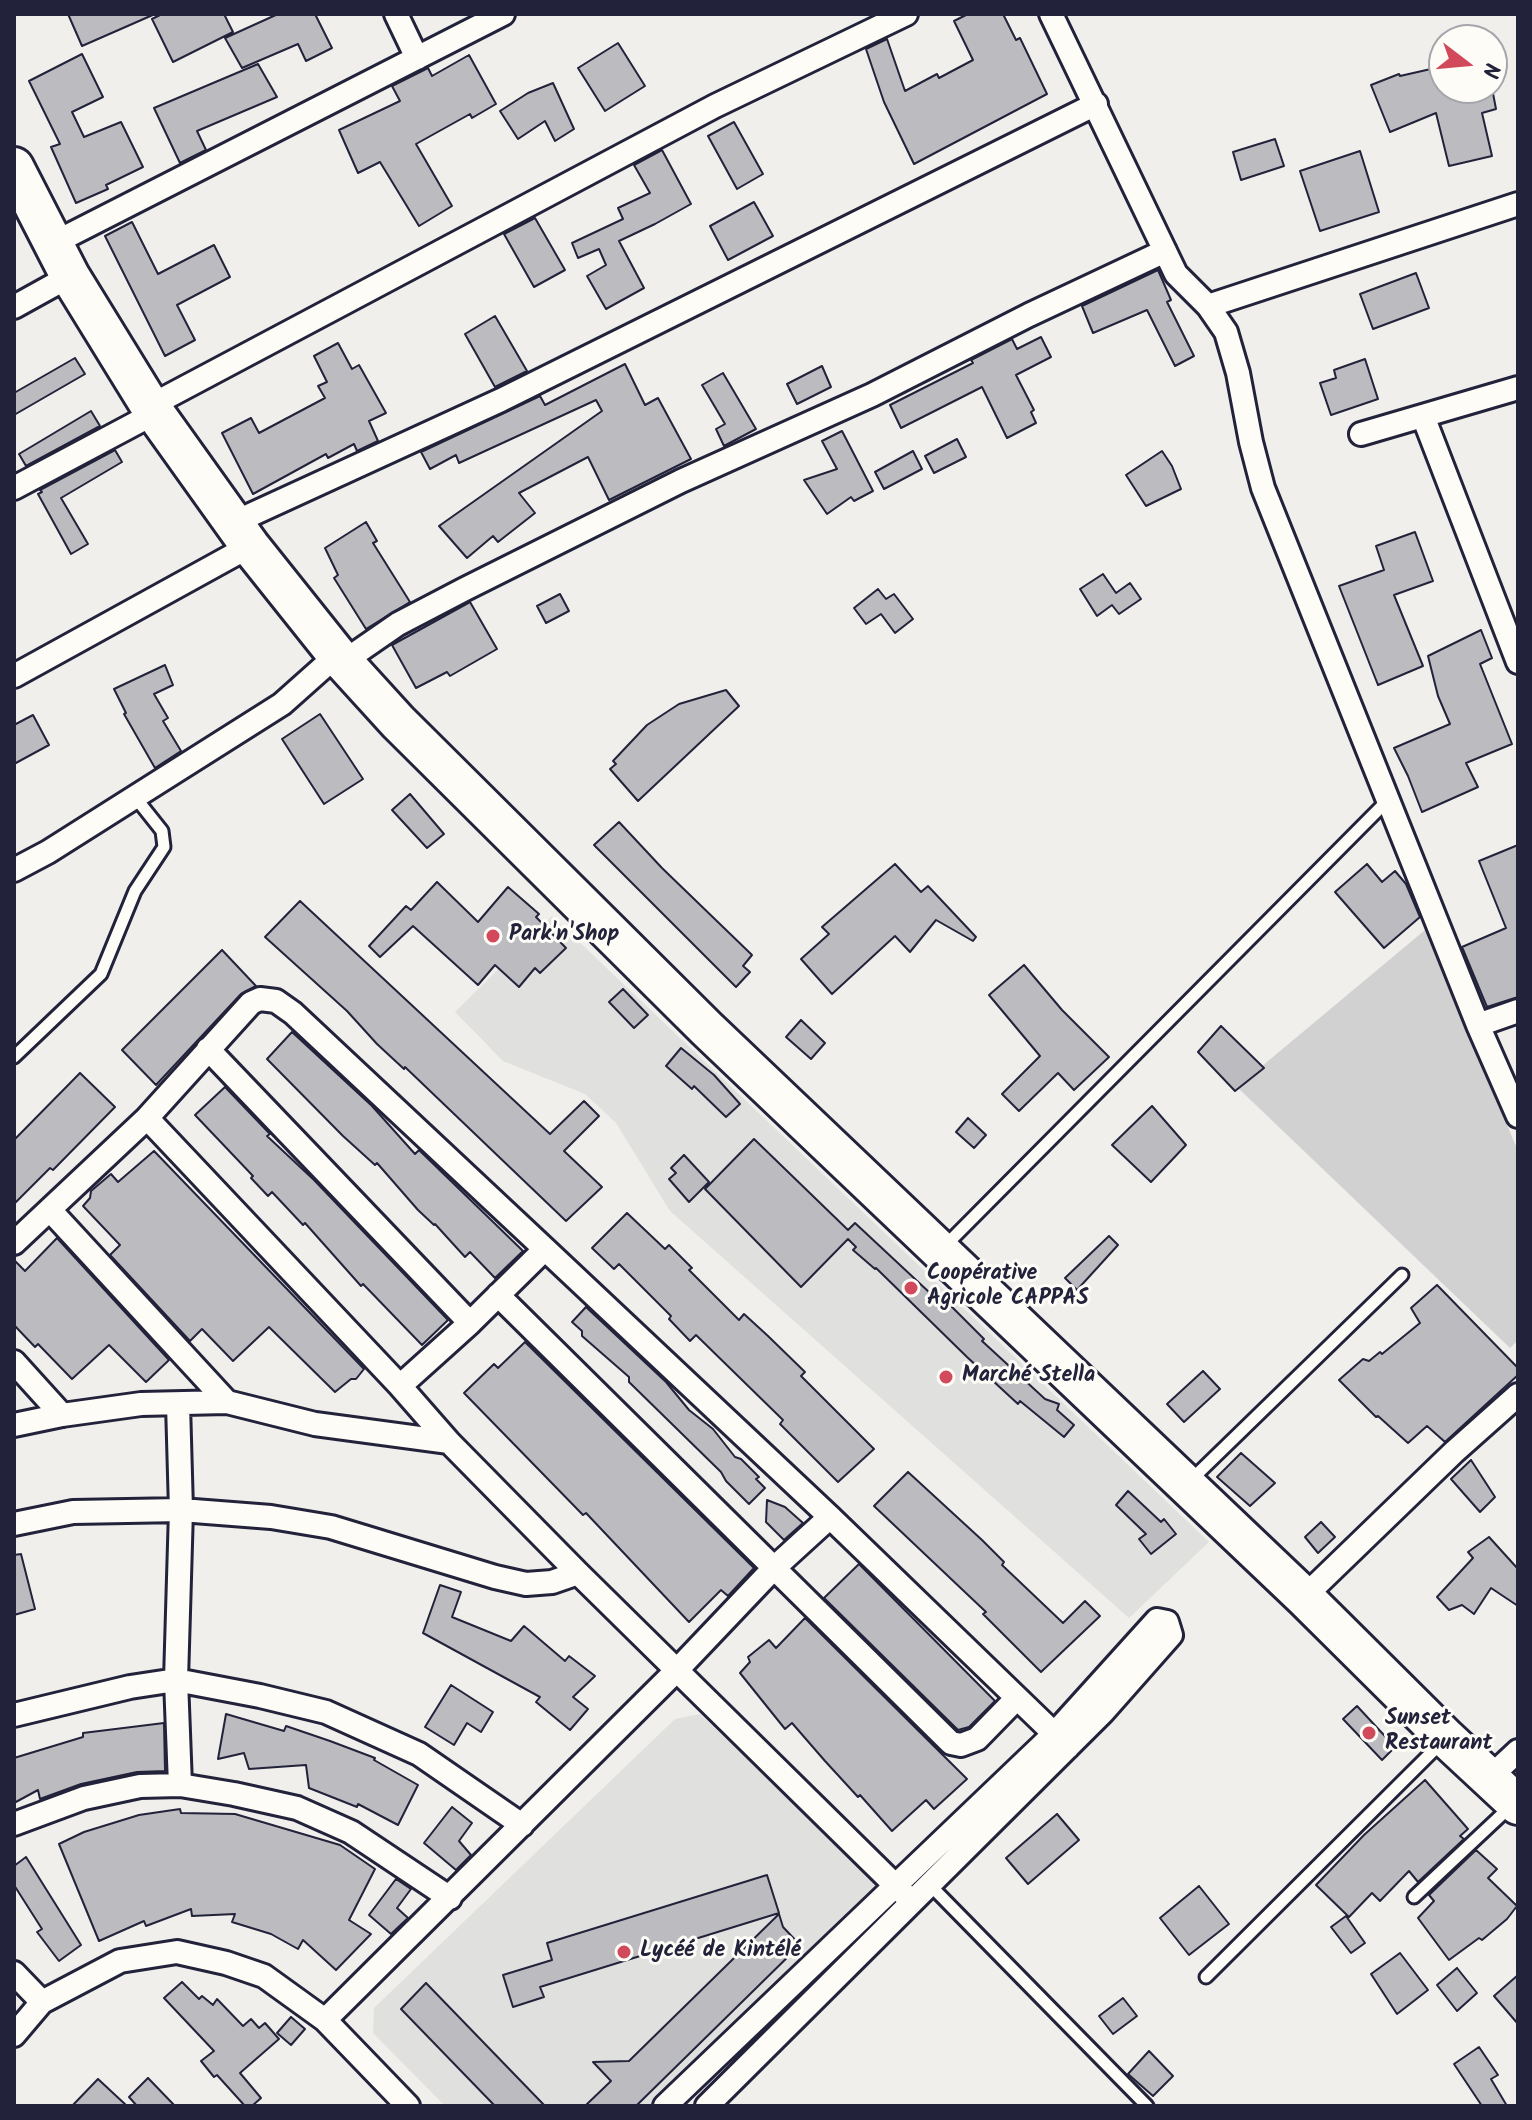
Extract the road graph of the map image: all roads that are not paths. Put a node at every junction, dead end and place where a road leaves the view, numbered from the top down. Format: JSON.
{"nodes":[{"id":1,"x":396,"y":14,"type":"edge"},
{"id":2,"x":503,"y":14,"type":"edge"},
{"id":3,"x":906,"y":14,"type":"edge"},
{"id":4,"x":1051,"y":14,"type":"edge"},
{"id":5,"x":417,"y":58,"type":"junction"},
{"id":6,"x":1096,"y":104,"type":"junction"},
{"id":7,"x":14,"y":167,"type":"edge"},
{"id":8,"x":1518,"y":204,"type":"edge"},
{"id":9,"x":52,"y":244,"type":"junction"},
{"id":10,"x":1165,"y":251,"type":"junction"},
{"id":11,"x":70,"y":276,"type":"junction"},
{"id":12,"x":1208,"y":306,"type":"junction"},
{"id":13,"x":14,"y":307,"type":"edge"},
{"id":14,"x":1518,"y":388,"type":"edge"},
{"id":15,"x":153,"y":409,"type":"junction"},
{"id":16,"x":1423,"y":416,"type":"junction"},
{"id":17,"x":1361,"y":434,"type":"dead end"},
{"id":18,"x":14,"y":488,"type":"edge"},
{"id":19,"x":242,"y":534,"type":"junction"},
{"id":20,"x":340,"y":659,"type":"junction"},
{"id":21,"x":1518,"y":662,"type":"edge"},
{"id":22,"x":14,"y":676,"type":"edge"},
{"id":23,"x":135,"y":797,"type":"junction"},
{"id":24,"x":1388,"y":800,"type":"junction"},
{"id":25,"x":14,"y":870,"type":"edge"},
{"id":26,"x":1518,"y":1011,"type":"edge"},
{"id":27,"x":1478,"y":1025,"type":"junction"},
{"id":28,"x":208,"y":1049,"type":"junction"},
{"id":29,"x":14,"y":1057,"type":"edge"},
{"id":30,"x":1518,"y":1116,"type":"edge"},
{"id":31,"x":147,"y":1118,"type":"junction"},
{"id":32,"x":50,"y":1210,"type":"junction"},
{"id":33,"x":14,"y":1243,"type":"edge"},
{"id":34,"x":545,"y":1249,"type":"junction"},
{"id":35,"x":940,"y":1252,"type":"junction"},
{"id":36,"x":1402,"y":1275,"type":"dead end"},
{"id":37,"x":498,"y":1295,"type":"junction"},
{"id":38,"x":470,"y":1323,"type":"junction"},
{"id":39,"x":14,"y":1362,"type":"edge"},
{"id":40,"x":400,"y":1386,"type":"junction"},
{"id":41,"x":1518,"y":1395,"type":"edge"},
{"id":42,"x":227,"y":1402,"type":"junction"},
{"id":43,"x":178,"y":1404,"type":"junction"},
{"id":44,"x":62,"y":1415,"type":"junction"},
{"id":45,"x":14,"y":1425,"type":"edge"},
{"id":46,"x":449,"y":1442,"type":"junction"},
{"id":47,"x":1186,"y":1486,"type":"junction"},
{"id":48,"x":181,"y":1510,"type":"junction"},
{"id":49,"x":830,"y":1517,"type":"junction"},
{"id":50,"x":14,"y":1524,"type":"edge"},
{"id":51,"x":773,"y":1569,"type":"junction"},
{"id":52,"x":578,"y":1573,"type":"junction"},
{"id":53,"x":1304,"y":1597,"type":"junction"},
{"id":54,"x":678,"y":1669,"type":"junction"},
{"id":55,"x":176,"y":1680,"type":"junction"},
{"id":56,"x":1016,"y":1699,"type":"junction"},
{"id":57,"x":14,"y":1715,"type":"edge"},
{"id":58,"x":1446,"y":1738,"type":"junction"},
{"id":59,"x":1061,"y":1740,"type":"junction"},
{"id":60,"x":1518,"y":1751,"type":"edge"},
{"id":61,"x":180,"y":1785,"type":"junction"},
{"id":62,"x":1507,"y":1795,"type":"edge"},
{"id":63,"x":14,"y":1824,"type":"edge"},
{"id":64,"x":522,"y":1825,"type":"junction"},
{"id":65,"x":930,"y":1885,"type":"junction"},
{"id":66,"x":904,"y":1894,"type":"junction"},
{"id":67,"x":1414,"y":1897,"type":"dead end"},
{"id":68,"x":450,"y":1898,"type":"junction"},
{"id":69,"x":14,"y":1973,"type":"edge"},
{"id":70,"x":1206,"y":1977,"type":"dead end"},
{"id":71,"x":42,"y":2002,"type":"junction"},
{"id":72,"x":325,"y":2020,"type":"junction"},
{"id":73,"x":14,"y":2035,"type":"edge"},
{"id":74,"x":408,"y":2106,"type":"edge"},
{"id":75,"x":665,"y":2106,"type":"edge"},
{"id":76,"x":707,"y":2106,"type":"edge"},
{"id":77,"x":1147,"y":2106,"type":"edge"}],
"edges":[{"from":1,"to":5,"type":"street"},
{"from":2,"to":5,"type":"street"},
{"from":3,"to":15,"type":"street"},
{"from":4,"to":6,"type":"street"},
{"from":5,"to":9,"type":"street"},
{"from":6,"to":10,"type":"street"},
{"from":6,"to":19,"type":"street"},
{"from":7,"to":9,"type":"highway"},
{"from":8,"to":12,"type":"street"},
{"from":9,"to":11,"type":"highway"},
{"from":10,"to":12,"type":"street"},
{"from":10,"to":20,"type":"street"},
{"from":11,"to":13,"type":"street"},
{"from":11,"to":15,"type":"highway"},
{"from":12,"to":24,"type":"street"},
{"from":14,"to":16,"type":"street"},
{"from":15,"to":18,"type":"street"},
{"from":15,"to":19,"type":"highway"},
{"from":16,"to":17,"type":"street"},
{"from":16,"to":21,"type":"street"},
{"from":19,"to":20,"type":"highway"},
{"from":19,"to":22,"type":"street"},
{"from":20,"to":23,"type":"street"},
{"from":20,"to":35,"type":"highway"},
{"from":23,"to":25,"type":"street"},
{"from":23,"to":29,"type":"lane"},
{"from":24,"to":27,"type":"street"},
{"from":24,"to":35,"type":"lane"},
{"from":26,"to":27,"type":"street"},
{"from":27,"to":30,"type":"street"},
{"from":28,"to":31,"type":"street"},
{"from":28,"to":34,"type":"street"},
{"from":28,"to":38,"type":"street"},
{"from":31,"to":32,"type":"street"},
{"from":31,"to":40,"type":"street"},
{"from":32,"to":33,"type":"street"},
{"from":32,"to":42,"type":"street"},
{"from":34,"to":37,"type":"street"},
{"from":34,"to":49,"type":"street"},
{"from":35,"to":47,"type":"highway"},
{"from":36,"to":47,"type":"lane"},
{"from":37,"to":38,"type":"street"},
{"from":37,"to":51,"type":"street"},
{"from":38,"to":40,"type":"street"},
{"from":39,"to":44,"type":"street"},
{"from":40,"to":46,"type":"street"},
{"from":41,"to":53,"type":"street"},
{"from":42,"to":43,"type":"street"},
{"from":42,"to":46,"type":"street"},
{"from":43,"to":44,"type":"street"},
{"from":43,"to":48,"type":"street"},
{"from":44,"to":45,"type":"street"},
{"from":46,"to":52,"type":"street"},
{"from":47,"to":53,"type":"highway"},
{"from":48,"to":50,"type":"street"},
{"from":48,"to":52,"type":"street"},
{"from":48,"to":55,"type":"street"},
{"from":49,"to":51,"type":"street"},
{"from":49,"to":56,"type":"street"},
{"from":51,"to":54,"type":"street"},
{"from":51,"to":56,"type":"street"},
{"from":52,"to":54,"type":"street"},
{"from":53,"to":58,"type":"highway"},
{"from":54,"to":64,"type":"street"},
{"from":54,"to":66,"type":"street"},
{"from":55,"to":57,"type":"street"},
{"from":55,"to":61,"type":"street"},
{"from":55,"to":64,"type":"street"},
{"from":56,"to":59,"type":"street"},
{"from":58,"to":62,"type":"highway"},
{"from":58,"to":70,"type":"lane"},
{"from":59,"to":59,"type":"street"},
{"from":59,"to":65,"type":"street"},
{"from":59,"to":66,"type":"street"},
{"from":60,"to":62,"type":"street"},
{"from":61,"to":63,"type":"street"},
{"from":61,"to":68,"type":"street"},
{"from":62,"to":67,"type":"lane"},
{"from":64,"to":68,"type":"street"},
{"from":65,"to":66,"type":"street"},
{"from":65,"to":77,"type":"lane"},
{"from":66,"to":75,"type":"street"},
{"from":66,"to":76,"type":"street"},
{"from":68,"to":72,"type":"street"},
{"from":69,"to":71,"type":"street"},
{"from":71,"to":72,"type":"street"},
{"from":71,"to":73,"type":"street"},
{"from":72,"to":74,"type":"street"}]}
